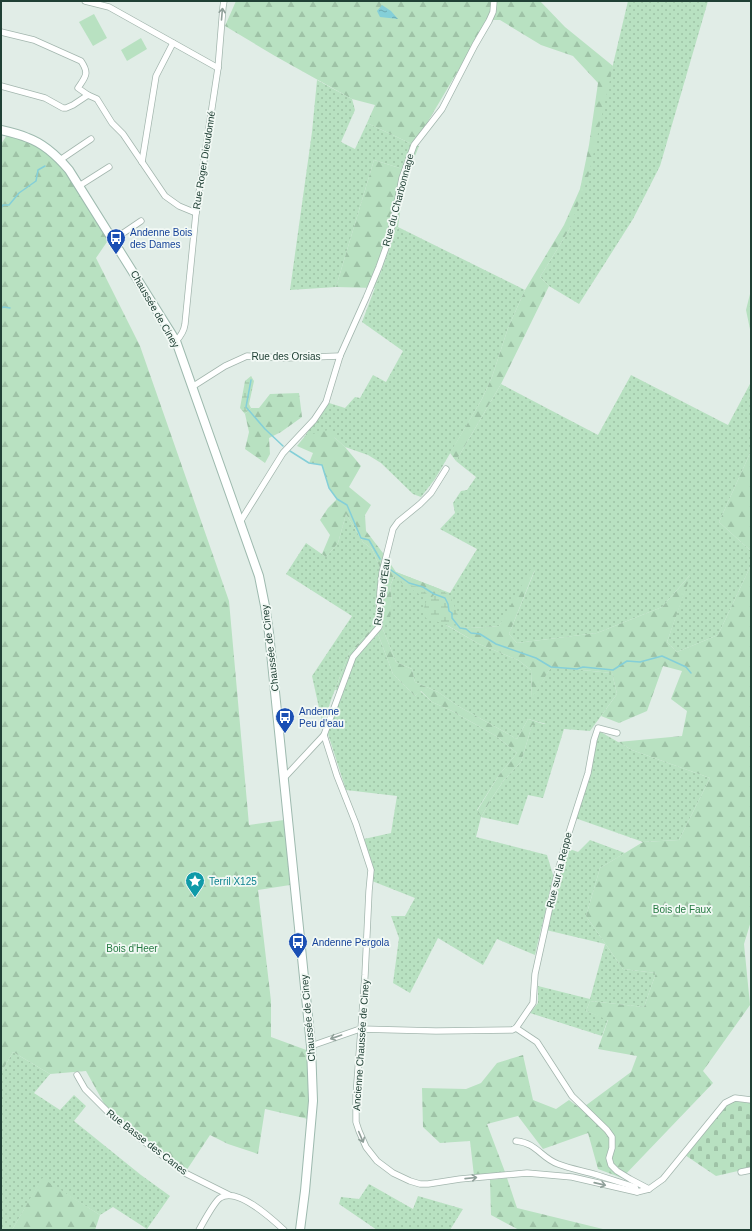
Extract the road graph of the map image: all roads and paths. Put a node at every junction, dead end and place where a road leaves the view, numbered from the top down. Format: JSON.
{"nodes":[{"id":1,"x":85,"y":1,"type":"edge"},
{"id":2,"x":224,"y":1,"type":"edge"},
{"id":3,"x":494,"y":1,"type":"edge"},
{"id":4,"x":1,"y":32,"type":"edge"},
{"id":5,"x":173,"y":43,"type":"junction"},
{"id":6,"x":218,"y":68,"type":"junction"},
{"id":7,"x":1,"y":86,"type":"edge"},
{"id":8,"x":88,"y":95,"type":"junction"},
{"id":9,"x":1,"y":130,"type":"edge"},
{"id":10,"x":91,"y":140,"type":"dead end"},
{"id":11,"x":60,"y":160,"type":"junction"},
{"id":12,"x":142,"y":162,"type":"junction"},
{"id":13,"x":109,"y":167,"type":"dead end"},
{"id":14,"x":79,"y":186,"type":"junction"},
{"id":15,"x":196,"y":213,"type":"junction"},
{"id":16,"x":140,"y":221,"type":"dead end"},
{"id":17,"x":113,"y":240,"type":"junction"},
{"id":18,"x":176,"y":341,"type":"junction"},
{"id":19,"x":340,"y":356,"type":"junction"},
{"id":20,"x":192,"y":387,"type":"junction"},
{"id":21,"x":446,"y":469,"type":"dead end"},
{"id":22,"x":240,"y":522,"type":"junction"},
{"id":23,"x":617,"y":733,"type":"dead end"},
{"id":24,"x":324,"y":735,"type":"junction"},
{"id":25,"x":284,"y":778,"type":"junction"},
{"id":26,"x":516,"y":1028,"type":"junction"},
{"id":27,"x":360,"y":1029,"type":"junction"},
{"id":28,"x":311,"y":1046,"type":"junction"},
{"id":29,"x":77,"y":1075,"type":"dead end"},
{"id":30,"x":751,"y":1100,"type":"edge"},
{"id":31,"x":516,"y":1141,"type":"dead end"},
{"id":32,"x":751,"y":1170,"type":"edge"},
{"id":33,"x":741,"y":1172,"type":"dead end"},
{"id":34,"x":649,"y":1189,"type":"junction"},
{"id":35,"x":637,"y":1192,"type":"junction"},
{"id":36,"x":229,"y":1195,"type":"junction"},
{"id":37,"x":199,"y":1230,"type":"edge"},
{"id":38,"x":284,"y":1230,"type":"edge"},
{"id":39,"x":300,"y":1230,"type":"edge"}],
"edges":[{"from":1,"to":5,"type":"street"},
{"from":6,"to":2,"type":"street","name":"Rue Roger Dieudonné","one_way":true},
{"from":3,"to":19,"type":"street","name":"Rue du Charbonnage"},
{"from":4,"to":8,"type":"street"},
{"from":5,"to":6,"type":"street"},
{"from":5,"to":12,"type":"street"},
{"from":6,"to":15,"type":"street","name":"Rue Roger Dieudonné"},
{"from":7,"to":8,"type":"street"},
{"from":8,"to":12,"type":"street"},
{"from":9,"to":11,"type":"main road","name":"Chaussée de Ciney"},
{"from":10,"to":11,"type":"street"},
{"from":11,"to":14,"type":"main road","name":"Chaussée de Ciney"},
{"from":12,"to":15,"type":"street"},
{"from":13,"to":14,"type":"street"},
{"from":14,"to":17,"type":"main road","name":"Chaussée de Ciney"},
{"from":15,"to":18,"type":"street","name":"Rue Roger Dieudonné"},
{"from":16,"to":17,"type":"street"},
{"from":17,"to":18,"type":"main road","name":"Chaussée de Ciney"},
{"from":18,"to":20,"type":"main road","name":"Chaussée de Ciney"},
{"from":19,"to":20,"type":"street","name":"Rue des Orsias"},
{"from":19,"to":22,"type":"street"},
{"from":20,"to":22,"type":"main road","name":"Chaussée de Ciney"},
{"from":21,"to":24,"type":"street","name":"Rue Peu d'Eau"},
{"from":22,"to":25,"type":"main road","name":"Chaussée de Ciney"},
{"from":23,"to":26,"type":"street","name":"Rue sur la Reppe"},
{"from":24,"to":25,"type":"street","name":"Rue Peu d'Eau"},
{"from":24,"to":27,"type":"street","name":"Ancienne Chaussée de Ciney"},
{"from":25,"to":28,"type":"main road","name":"Chaussée de Ciney"},
{"from":26,"to":27,"type":"street"},
{"from":26,"to":34,"type":"street"},
{"from":27,"to":28,"type":"street","one_way":true},
{"from":27,"to":35,"type":"street","name":"Ancienne Chaussée de Ciney","one_way":true},
{"from":28,"to":39,"type":"main road","name":"Chaussée de Ciney"},
{"from":29,"to":36,"type":"street","name":"Rue Basse des Canes"},
{"from":30,"to":34,"type":"street","name":"Ancienne Chaussée de Ciney"},
{"from":31,"to":35,"type":"street"},
{"from":32,"to":33,"type":"street"},
{"from":34,"to":35,"type":"street","name":"Ancienne Chaussée de Ciney"},
{"from":36,"to":37,"type":"street"},
{"from":36,"to":38,"type":"street","name":"Rue Basse des Canes"}]}
